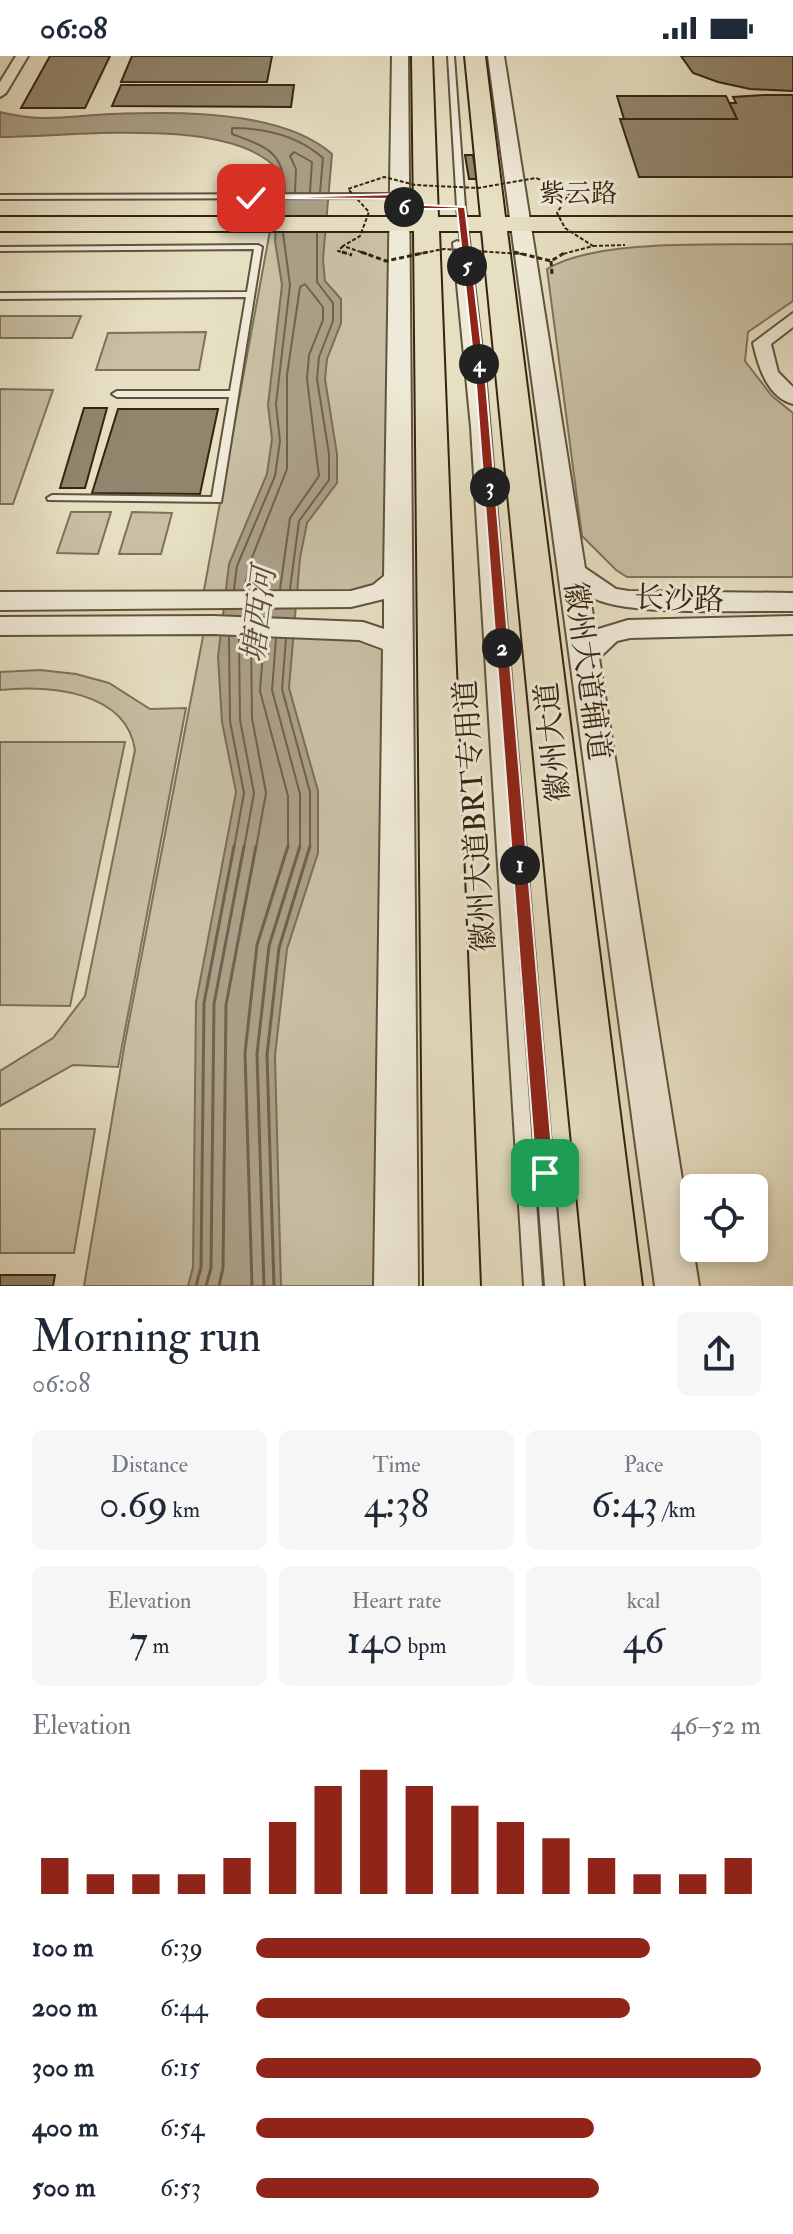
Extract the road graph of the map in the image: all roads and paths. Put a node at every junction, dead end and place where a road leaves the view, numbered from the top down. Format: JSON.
{"nodes":[{"id":1,"x":22,"y":56,"type":"edge"},
{"id":2,"x":400,"y":56,"type":"edge"},
{"id":3,"x":422,"y":56,"type":"edge"},
{"id":4,"x":444,"y":56,"type":"edge"},
{"id":5,"x":451,"y":56,"type":"edge"},
{"id":6,"x":475,"y":56,"type":"edge"},
{"id":7,"x":496,"y":56,"type":"edge"},
{"id":8,"x":0,"y":93,"type":"edge"},
{"id":9,"x":604,"y":191,"type":"dead end"},
{"id":10,"x":570,"y":192,"type":"junction"},
{"id":11,"x":0,"y":197,"type":"edge"},
{"id":12,"x":0,"y":206,"type":"edge"},
{"id":13,"x":793,"y":208,"type":"edge"},
{"id":14,"x":265,"y":210,"type":"junction"},
{"id":15,"x":455,"y":214,"type":"junction"},
{"id":16,"x":0,"y":224,"type":"edge"},
{"id":17,"x":793,"y":224,"type":"edge"},
{"id":18,"x":625,"y":245,"type":"dead end"},
{"id":19,"x":343,"y":246,"type":"junction"},
{"id":20,"x":593,"y":246,"type":"junction"},
{"id":21,"x":0,"y":249,"type":"edge"},
{"id":22,"x":352,"y":255,"type":"dead end"},
{"id":23,"x":551,"y":261,"type":"junction"},
{"id":24,"x":552,"y":274,"type":"dead end"},
{"id":25,"x":250,"y":294,"type":"junction"},
{"id":26,"x":0,"y":296,"type":"edge"},
{"id":27,"x":793,"y":318,"type":"edge"},
{"id":28,"x":117,"y":394,"type":"dead end"},
{"id":29,"x":234,"y":394,"type":"junction"},
{"id":30,"x":793,"y":398,"type":"edge"},
{"id":31,"x":52,"y":498,"type":"dead end"},
{"id":32,"x":573,"y":572,"type":"junction"},
{"id":33,"x":399,"y":578,"type":"junction"},
{"id":34,"x":0,"y":601,"type":"edge"},
{"id":35,"x":793,"y":602,"type":"edge"},
{"id":36,"x":214,"y":613,"type":"junction"},
{"id":37,"x":312,"y":614,"type":"junction"},
{"id":38,"x":793,"y":625,"type":"edge"},
{"id":39,"x":0,"y":626,"type":"edge"},
{"id":40,"x":398,"y":644,"type":"junction"},
{"id":41,"x":585,"y":655,"type":"junction"},
{"id":42,"x":396,"y":1286,"type":"edge"},
{"id":43,"x":452,"y":1286,"type":"edge"},
{"id":44,"x":533,"y":1286,"type":"edge"},
{"id":45,"x":554,"y":1286,"type":"edge"},
{"id":46,"x":614,"y":1286,"type":"edge"},
{"id":47,"x":677,"y":1286,"type":"edge"}],
"edges":[{"from":1,"to":8,"type":"street"},
{"from":2,"to":15,"type":"street","name":"徽州大道辅道"},
{"from":3,"to":15,"type":"main road","name":"徽州大道"},
{"from":4,"to":15,"type":"lane","name":"徽州大道BRT专用道"},
{"from":5,"to":15,"type":"lane","name":"徽州大道BRT专用道"},
{"from":6,"to":15,"type":"main road","name":"徽州大道"},
{"from":7,"to":15,"type":"street","name":"徽州大道辅道"},
{"from":9,"to":10,"type":"path"},
{"from":10,"to":19,"type":"path","bridge":true},
{"from":10,"to":20,"type":"path","bridge":true},
{"from":11,"to":14,"type":"lane"},
{"from":12,"to":14,"type":"main road"},
{"from":13,"to":15,"type":"main road","name":"紫云路"},
{"from":14,"to":15,"type":"main road","name":"紫云路"},
{"from":14,"to":15,"type":"lane"},
{"from":14,"to":16,"type":"main road"},
{"from":15,"to":17,"type":"main road","name":"紫云路"},
{"from":15,"to":32,"type":"street","name":"徽州大道辅道"},
{"from":15,"to":33,"type":"street","name":"徽州大道辅道"},
{"from":15,"to":43,"type":"main road","name":"徽州大道"},
{"from":15,"to":44,"type":"lane","name":"徽州大道BRT专用道"},
{"from":15,"to":45,"type":"lane","name":"徽州大道BRT专用道"},
{"from":15,"to":46,"type":"main road","name":"徽州大道"},
{"from":18,"to":20,"type":"path"},
{"from":19,"to":22,"type":"path"},
{"from":19,"to":23,"type":"path","bridge":true},
{"from":20,"to":23,"type":"path","bridge":true},
{"from":21,"to":25,"type":"lane"},
{"from":23,"to":24,"type":"path"},
{"from":25,"to":26,"type":"lane"},
{"from":25,"to":29,"type":"lane"},
{"from":27,"to":30,"type":"street"},
{"from":28,"to":29,"type":"lane"},
{"from":29,"to":31,"type":"lane"},
{"from":32,"to":35,"type":"street","name":"长沙路"},
{"from":32,"to":41,"type":"street","name":"徽州大道辅道"},
{"from":33,"to":37,"type":"street"},
{"from":33,"to":40,"type":"street","name":"徽州大道辅道"},
{"from":34,"to":36,"type":"street"},
{"from":36,"to":37,"type":"street"},
{"from":36,"to":39,"type":"street"},
{"from":37,"to":40,"type":"street"},
{"from":38,"to":41,"type":"street","name":"长沙路"},
{"from":40,"to":42,"type":"street","name":"徽州大道辅道"},
{"from":41,"to":47,"type":"street","name":"徽州大道辅道"}]}
